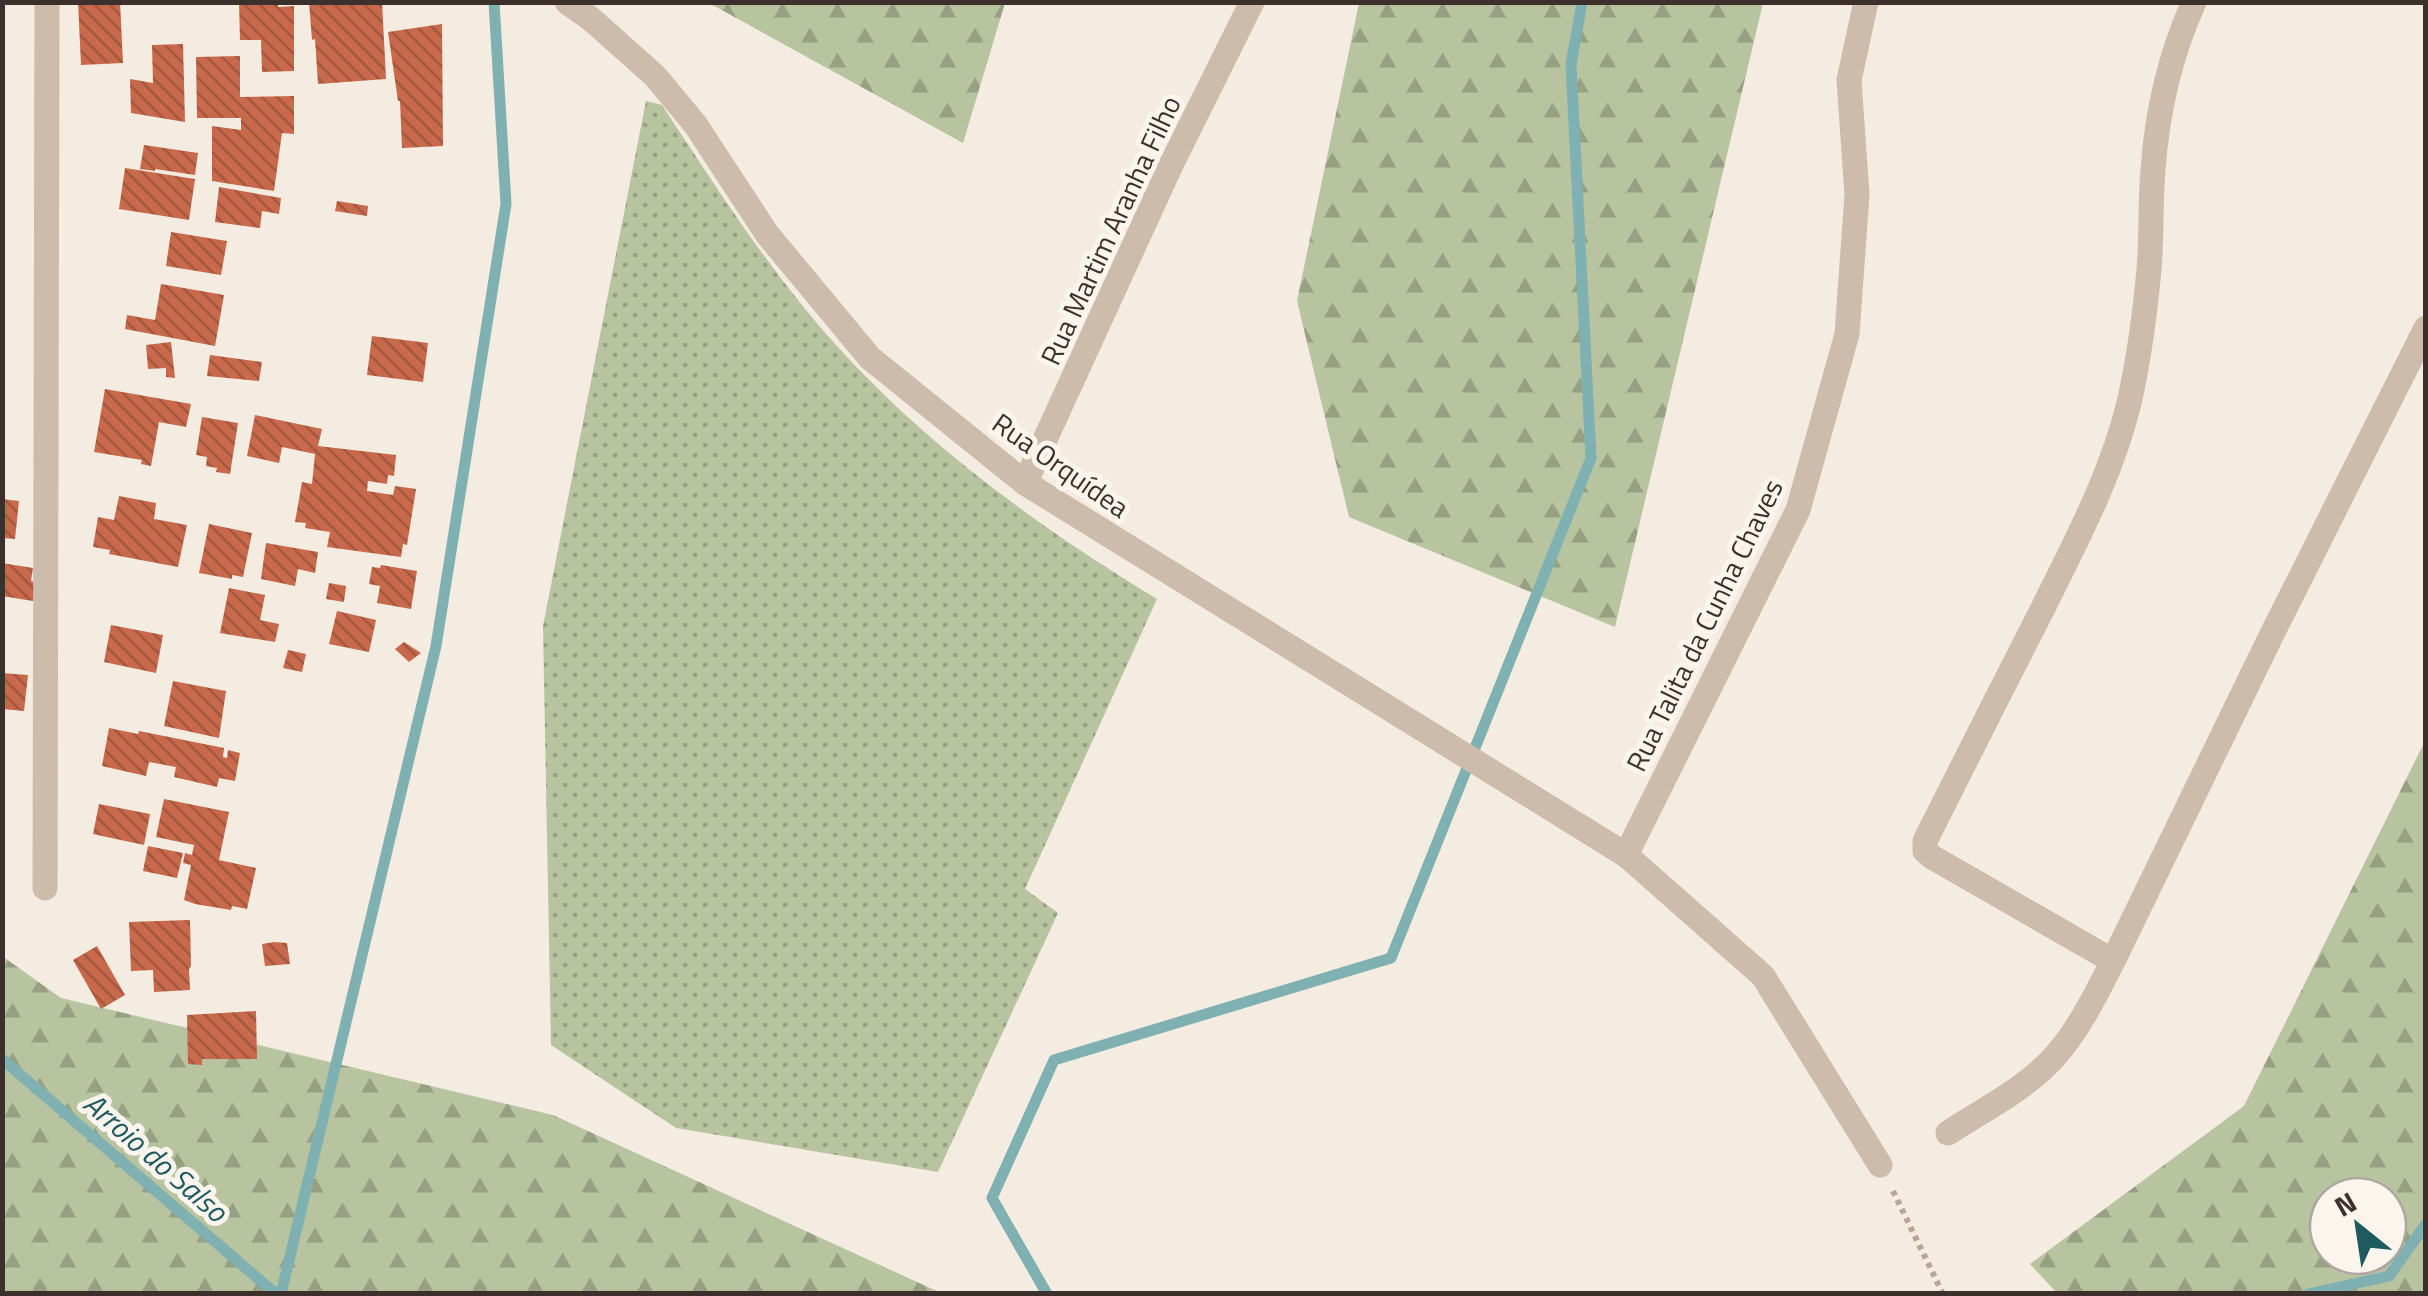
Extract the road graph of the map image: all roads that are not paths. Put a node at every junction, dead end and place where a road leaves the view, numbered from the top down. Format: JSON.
{"nodes":[{"id":1,"x":47,"y":2,"type":"edge"},
{"id":2,"x":568,"y":2,"type":"edge"},
{"id":3,"x":1252,"y":2,"type":"edge"},
{"id":4,"x":1866,"y":2,"type":"edge"},
{"id":5,"x":2194,"y":2,"type":"edge"},
{"id":6,"x":2426,"y":328,"type":"edge"},
{"id":7,"x":1025,"y":484,"type":"junction"},
{"id":8,"x":1626,"y":855,"type":"junction"},
{"id":9,"x":45,"y":888,"type":"dead end"},
{"id":10,"x":2113,"y":961,"type":"junction"},
{"id":11,"x":1948,"y":1132,"type":"dead end"},
{"id":12,"x":1880,"y":1165,"type":"road end"}],
"edges":[{"from":1,"to":9,"type":"street"},
{"from":2,"to":7,"type":"street","name":"Rua Orquídea"},
{"from":3,"to":7,"type":"street","name":"Rua Martim Aranha Filho"},
{"from":4,"to":8,"type":"street","name":"Rua Talita da Cunha Chaves"},
{"from":5,"to":10,"type":"street"},
{"from":6,"to":10,"type":"street"},
{"from":7,"to":8,"type":"street","name":"Rua Orquídea"},
{"from":8,"to":12,"type":"street","name":"Rua Orquídea"},
{"from":10,"to":11,"type":"street"}]}
